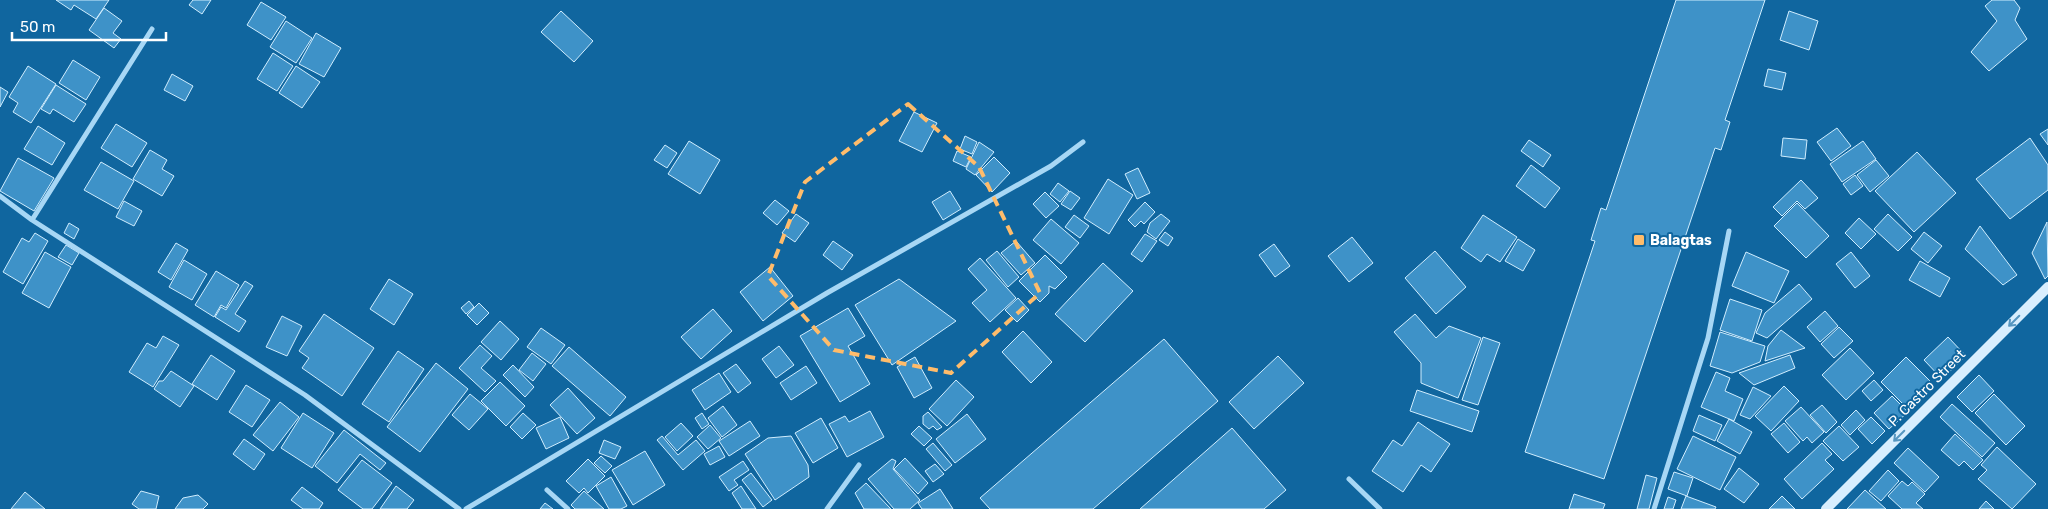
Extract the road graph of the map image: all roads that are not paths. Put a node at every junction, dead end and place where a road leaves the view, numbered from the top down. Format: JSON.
{"nodes":[{"id":1,"x":152,"y":29,"type":"dead end"},
{"id":2,"x":1083,"y":142,"type":"dead end"},
{"id":3,"x":0,"y":196,"type":"edge"},
{"id":4,"x":32,"y":220,"type":"junction"},
{"id":5,"x":1729,"y":230,"type":"dead end"},
{"id":6,"x":2048,"y":286,"type":"edge"},
{"id":7,"x":859,"y":465,"type":"dead end"},
{"id":8,"x":1349,"y":479,"type":"dead end"},
{"id":9,"x":547,"y":490,"type":"dead end"},
{"id":10,"x":459,"y":509,"type":"edge"},
{"id":11,"x":466,"y":509,"type":"edge"},
{"id":12,"x":568,"y":509,"type":"edge"},
{"id":13,"x":827,"y":509,"type":"edge"},
{"id":14,"x":1380,"y":509,"type":"edge"},
{"id":15,"x":1654,"y":509,"type":"edge"},
{"id":16,"x":1826,"y":509,"type":"edge"}],
"edges":[{"from":1,"to":4,"type":"street"},
{"from":2,"to":11,"type":"street"},
{"from":3,"to":4,"type":"street"},
{"from":4,"to":10,"type":"street"},
{"from":5,"to":15,"type":"street"},
{"from":6,"to":16,"type":"main road","name":"P. Castro Street","one_way":true},
{"from":7,"to":13,"type":"street"},
{"from":8,"to":14,"type":"street"},
{"from":9,"to":12,"type":"street"}]}
